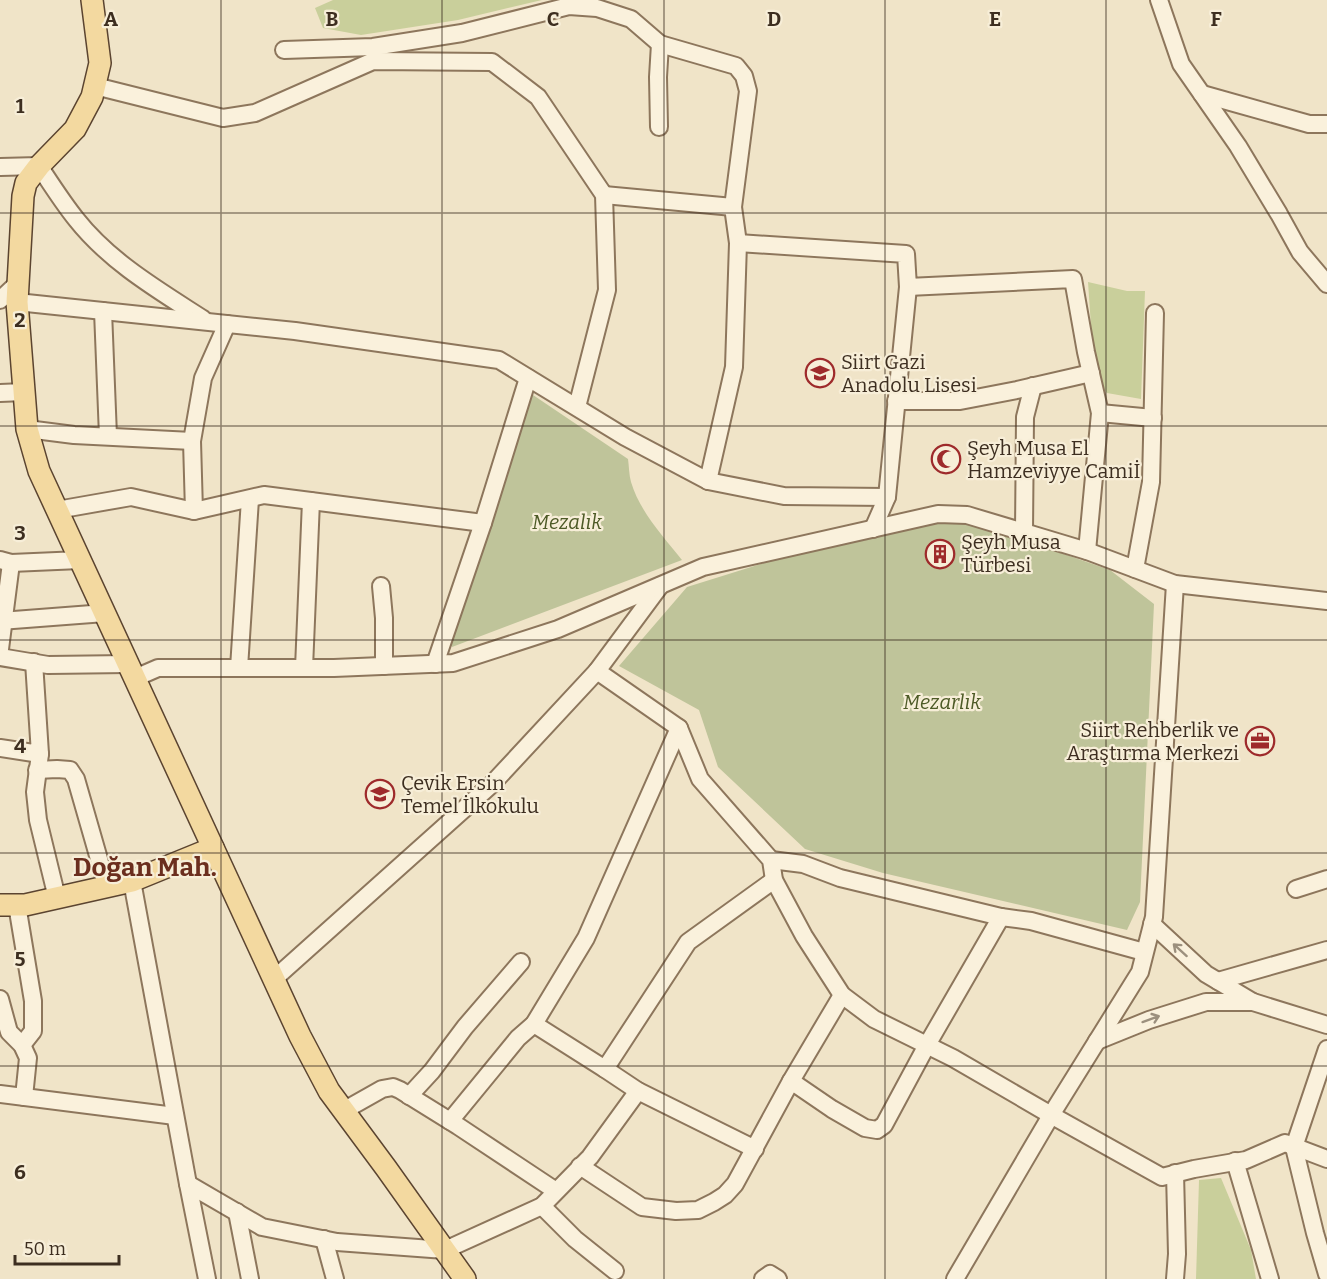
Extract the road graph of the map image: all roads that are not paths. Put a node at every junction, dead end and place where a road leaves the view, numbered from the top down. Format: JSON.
{"nodes":[{"id":1,"x":92,"y":0,"type":"edge"},
{"id":2,"x":1159,"y":0,"type":"edge"},
{"id":3,"x":660,"y":44,"type":"junction"},
{"id":4,"x":285,"y":50,"type":"dead end"},
{"id":5,"x":95,"y":86,"type":"junction"},
{"id":6,"x":1202,"y":94,"type":"junction"},
{"id":7,"x":1327,"y":124,"type":"edge"},
{"id":8,"x":659,"y":127,"type":"dead end"},
{"id":9,"x":39,"y":166,"type":"junction"},
{"id":10,"x":0,"y":167,"type":"edge"},
{"id":11,"x":604,"y":195,"type":"junction"},
{"id":12,"x":733,"y":207,"type":"junction"},
{"id":13,"x":738,"y":243,"type":"junction"},
{"id":14,"x":1327,"y":284,"type":"edge"},
{"id":15,"x":908,"y":287,"type":"junction"},
{"id":16,"x":12,"y":295,"type":"edge"},
{"id":17,"x":104,"y":311,"type":"junction"},
{"id":18,"x":1155,"y":313,"type":"dead end"},
{"id":19,"x":208,"y":322,"type":"junction"},
{"id":20,"x":227,"y":324,"type":"junction"},
{"id":21,"x":1091,"y":373,"type":"junction"},
{"id":22,"x":528,"y":378,"type":"junction"},
{"id":23,"x":1034,"y":386,"type":"junction"},
{"id":24,"x":24,"y":392,"type":"junction"},
{"id":25,"x":0,"y":393,"type":"edge"},
{"id":26,"x":896,"y":401,"type":"junction"},
{"id":27,"x":577,"y":407,"type":"junction"},
{"id":28,"x":1100,"y":413,"type":"junction"},
{"id":29,"x":1153,"y":418,"type":"junction"},
{"id":30,"x":27,"y":429,"type":"junction"},
{"id":31,"x":108,"y":436,"type":"junction"},
{"id":32,"x":192,"y":441,"type":"junction"},
{"id":33,"x":708,"y":481,"type":"junction"},
{"id":34,"x":886,"y":496,"type":"junction"},
{"id":35,"x":250,"y":499,"type":"junction"},
{"id":36,"x":311,"y":501,"type":"junction"},
{"id":37,"x":57,"y":510,"type":"junction"},
{"id":38,"x":194,"y":511,"type":"junction"},
{"id":39,"x":483,"y":523,"type":"junction"},
{"id":40,"x":873,"y":529,"type":"junction"},
{"id":41,"x":1024,"y":532,"type":"junction"},
{"id":42,"x":1087,"y":551,"type":"junction"},
{"id":43,"x":80,"y":560,"type":"junction"},
{"id":44,"x":5,"y":562,"type":"edge"},
{"id":45,"x":1135,"y":569,"type":"junction"},
{"id":46,"x":1175,"y":584,"type":"junction"},
{"id":47,"x":660,"y":585,"type":"junction"},
{"id":48,"x":381,"y":586,"type":"dead end"},
{"id":49,"x":1327,"y":601,"type":"edge"},
{"id":50,"x":105,"y":613,"type":"junction"},
{"id":51,"x":2,"y":621,"type":"edge"},
{"id":52,"x":0,"y":649,"type":"edge"},
{"id":53,"x":0,"y":657,"type":"edge"},
{"id":54,"x":34,"y":663,"type":"junction"},
{"id":55,"x":435,"y":664,"type":"junction"},
{"id":56,"x":384,"y":666,"type":"junction"},
{"id":57,"x":238,"y":668,"type":"junction"},
{"id":58,"x":304,"y":668,"type":"junction"},
{"id":59,"x":132,"y":671,"type":"junction"},
{"id":60,"x":597,"y":671,"type":"junction"},
{"id":61,"x":679,"y":728,"type":"junction"},
{"id":62,"x":0,"y":748,"type":"edge"},
{"id":63,"x":38,"y":762,"type":"junction"},
{"id":64,"x":213,"y":848,"type":"junction"},
{"id":65,"x":771,"y":860,"type":"junction"},
{"id":66,"x":1327,"y":879,"type":"edge"},
{"id":67,"x":774,"y":880,"type":"junction"},
{"id":68,"x":132,"y":881,"type":"junction"},
{"id":69,"x":107,"y":887,"type":"junction"},
{"id":70,"x":1296,"y":889,"type":"dead end"},
{"id":71,"x":57,"y":898,"type":"junction"},
{"id":72,"x":8,"y":905,"type":"edge"},
{"id":73,"x":1000,"y":917,"type":"junction"},
{"id":74,"x":1152,"y":924,"type":"junction"},
{"id":75,"x":1327,"y":950,"type":"edge"},
{"id":76,"x":1144,"y":952,"type":"junction"},
{"id":77,"x":521,"y":962,"type":"dead end"},
{"id":78,"x":274,"y":979,"type":"junction"},
{"id":79,"x":1218,"y":981,"type":"junction"},
{"id":80,"x":842,"y":994,"type":"junction"},
{"id":81,"x":0,"y":999,"type":"edge"},
{"id":82,"x":1253,"y":1002,"type":"junction"},
{"id":83,"x":534,"y":1024,"type":"junction"},
{"id":84,"x":1327,"y":1025,"type":"edge"},
{"id":85,"x":1096,"y":1041,"type":"junction"},
{"id":86,"x":22,"y":1045,"type":"junction"},
{"id":87,"x":927,"y":1045,"type":"junction"},
{"id":88,"x":1327,"y":1050,"type":"edge"},
{"id":89,"x":605,"y":1069,"type":"junction"},
{"id":90,"x":791,"y":1081,"type":"junction"},
{"id":91,"x":638,"y":1091,"type":"junction"},
{"id":92,"x":0,"y":1094,"type":"edge"},
{"id":93,"x":409,"y":1096,"type":"junction"},
{"id":94,"x":24,"y":1097,"type":"junction"},
{"id":95,"x":344,"y":1111,"type":"junction"},
{"id":96,"x":1051,"y":1115,"type":"junction"},
{"id":97,"x":175,"y":1116,"type":"junction"},
{"id":98,"x":450,"y":1121,"type":"junction"},
{"id":99,"x":1294,"y":1147,"type":"junction"},
{"id":100,"x":755,"y":1149,"type":"junction"},
{"id":101,"x":1327,"y":1159,"type":"edge"},
{"id":102,"x":1235,"y":1161,"type":"junction"},
{"id":103,"x":580,"y":1166,"type":"junction"},
{"id":104,"x":1175,"y":1173,"type":"junction"},
{"id":105,"x":188,"y":1184,"type":"junction"},
{"id":106,"x":556,"y":1191,"type":"junction"},
{"id":107,"x":542,"y":1206,"type":"junction"},
{"id":108,"x":237,"y":1212,"type":"junction"},
{"id":109,"x":324,"y":1239,"type":"junction"},
{"id":110,"x":445,"y":1250,"type":"junction"},
{"id":111,"x":615,"y":1271,"type":"dead end"},
{"id":112,"x":1327,"y":1274,"type":"edge"},
{"id":113,"x":207,"y":1279,"type":"edge"},
{"id":114,"x":250,"y":1279,"type":"edge"},
{"id":115,"x":335,"y":1279,"type":"edge"},
{"id":116,"x":465,"y":1279,"type":"edge"},
{"id":117,"x":763,"y":1279,"type":"edge"},
{"id":118,"x":778,"y":1279,"type":"edge"},
{"id":119,"x":955,"y":1279,"type":"edge"},
{"id":120,"x":1174,"y":1279,"type":"edge"},
{"id":121,"x":1269,"y":1279,"type":"edge"}],
"edges":[{"from":1,"to":5,"type":"main road"},
{"from":2,"to":6,"type":"street"},
{"from":3,"to":4,"type":"street"},
{"from":3,"to":8,"type":"street"},
{"from":3,"to":12,"type":"street"},
{"from":5,"to":9,"type":"main road"},
{"from":5,"to":11,"type":"street"},
{"from":6,"to":7,"type":"street"},
{"from":6,"to":14,"type":"street"},
{"from":9,"to":10,"type":"street"},
{"from":9,"to":16,"type":"main road"},
{"from":9,"to":19,"type":"street"},
{"from":11,"to":12,"type":"street"},
{"from":11,"to":27,"type":"street"},
{"from":12,"to":13,"type":"street"},
{"from":13,"to":15,"type":"street"},
{"from":13,"to":33,"type":"street"},
{"from":15,"to":21,"type":"street"},
{"from":15,"to":26,"type":"street"},
{"from":16,"to":17,"type":"street"},
{"from":16,"to":24,"type":"main road"},
{"from":17,"to":19,"type":"street"},
{"from":17,"to":31,"type":"street"},
{"from":18,"to":29,"type":"street"},
{"from":19,"to":20,"type":"street"},
{"from":20,"to":22,"type":"street"},
{"from":20,"to":32,"type":"street"},
{"from":21,"to":23,"type":"street"},
{"from":21,"to":28,"type":"street"},
{"from":22,"to":27,"type":"street"},
{"from":22,"to":39,"type":"street"},
{"from":23,"to":26,"type":"street"},
{"from":23,"to":41,"type":"street"},
{"from":24,"to":25,"type":"street"},
{"from":24,"to":30,"type":"main road"},
{"from":26,"to":34,"type":"street"},
{"from":27,"to":33,"type":"street"},
{"from":28,"to":29,"type":"street"},
{"from":28,"to":42,"type":"street"},
{"from":29,"to":45,"type":"street"},
{"from":30,"to":31,"type":"street"},
{"from":30,"to":37,"type":"main road"},
{"from":31,"to":32,"type":"street"},
{"from":32,"to":38,"type":"street"},
{"from":33,"to":34,"type":"street"},
{"from":34,"to":40,"type":"street"},
{"from":35,"to":36,"type":"street"},
{"from":35,"to":38,"type":"street"},
{"from":35,"to":57,"type":"street"},
{"from":36,"to":39,"type":"street"},
{"from":36,"to":58,"type":"street"},
{"from":37,"to":38,"type":"street"},
{"from":37,"to":43,"type":"main road"},
{"from":39,"to":55,"type":"street"},
{"from":40,"to":41,"type":"street"},
{"from":40,"to":47,"type":"street"},
{"from":41,"to":42,"type":"street"},
{"from":42,"to":45,"type":"street"},
{"from":43,"to":44,"type":"street"},
{"from":43,"to":50,"type":"main road"},
{"from":44,"to":51,"type":"street"},
{"from":45,"to":46,"type":"street"},
{"from":46,"to":49,"type":"street"},
{"from":46,"to":74,"type":"street"},
{"from":47,"to":55,"type":"street"},
{"from":47,"to":60,"type":"street"},
{"from":48,"to":56,"type":"street"},
{"from":50,"to":51,"type":"street"},
{"from":50,"to":59,"type":"main road"},
{"from":51,"to":52,"type":"street"},
{"from":53,"to":54,"type":"street"},
{"from":54,"to":59,"type":"street"},
{"from":54,"to":63,"type":"street"},
{"from":55,"to":56,"type":"street"},
{"from":56,"to":58,"type":"street"},
{"from":57,"to":58,"type":"street"},
{"from":57,"to":59,"type":"street"},
{"from":59,"to":64,"type":"main road"},
{"from":60,"to":61,"type":"street"},
{"from":60,"to":78,"type":"street"},
{"from":61,"to":65,"type":"street"},
{"from":61,"to":83,"type":"street"},
{"from":62,"to":63,"type":"street"},
{"from":63,"to":69,"type":"street"},
{"from":63,"to":71,"type":"street"},
{"from":64,"to":68,"type":"main road"},
{"from":64,"to":78,"type":"main road"},
{"from":65,"to":67,"type":"street"},
{"from":65,"to":73,"type":"street"},
{"from":66,"to":70,"type":"street"},
{"from":67,"to":80,"type":"street"},
{"from":67,"to":89,"type":"street"},
{"from":68,"to":69,"type":"main road"},
{"from":68,"to":97,"type":"street"},
{"from":69,"to":71,"type":"main road"},
{"from":71,"to":72,"type":"main road"},
{"from":72,"to":86,"type":"street"},
{"from":73,"to":76,"type":"street"},
{"from":73,"to":87,"type":"street"},
{"from":74,"to":76,"type":"street"},
{"from":79,"to":74,"type":"street","one_way":true},
{"from":75,"to":79,"type":"street"},
{"from":76,"to":85,"type":"street"},
{"from":77,"to":93,"type":"street"},
{"from":78,"to":95,"type":"main road"},
{"from":79,"to":82,"type":"street"},
{"from":80,"to":87,"type":"street"},
{"from":80,"to":90,"type":"street"},
{"from":81,"to":86,"type":"street"},
{"from":82,"to":84,"type":"street"},
{"from":85,"to":82,"type":"street","one_way":true},
{"from":83,"to":89,"type":"street"},
{"from":83,"to":98,"type":"street"},
{"from":85,"to":96,"type":"street"},
{"from":86,"to":94,"type":"street"},
{"from":87,"to":90,"type":"street"},
{"from":87,"to":96,"type":"street"},
{"from":88,"to":99,"type":"street"},
{"from":89,"to":91,"type":"street"},
{"from":90,"to":100,"type":"street"},
{"from":91,"to":100,"type":"street"},
{"from":91,"to":103,"type":"street"},
{"from":92,"to":94,"type":"street"},
{"from":93,"to":95,"type":"street"},
{"from":93,"to":98,"type":"street"},
{"from":94,"to":97,"type":"street"},
{"from":95,"to":110,"type":"main road"},
{"from":96,"to":104,"type":"street"},
{"from":96,"to":119,"type":"street"},
{"from":97,"to":105,"type":"street"},
{"from":98,"to":106,"type":"street"},
{"from":99,"to":101,"type":"street"},
{"from":99,"to":102,"type":"street"},
{"from":99,"to":112,"type":"street"},
{"from":100,"to":103,"type":"street"},
{"from":102,"to":104,"type":"street"},
{"from":102,"to":121,"type":"street"},
{"from":103,"to":106,"type":"street"},
{"from":104,"to":120,"type":"street"},
{"from":105,"to":108,"type":"street"},
{"from":105,"to":113,"type":"street"},
{"from":106,"to":107,"type":"street"},
{"from":107,"to":110,"type":"street"},
{"from":107,"to":111,"type":"street"},
{"from":108,"to":109,"type":"street"},
{"from":108,"to":114,"type":"street"},
{"from":109,"to":110,"type":"street"},
{"from":109,"to":115,"type":"street"},
{"from":110,"to":116,"type":"main road"},
{"from":117,"to":118,"type":"street"}]}
